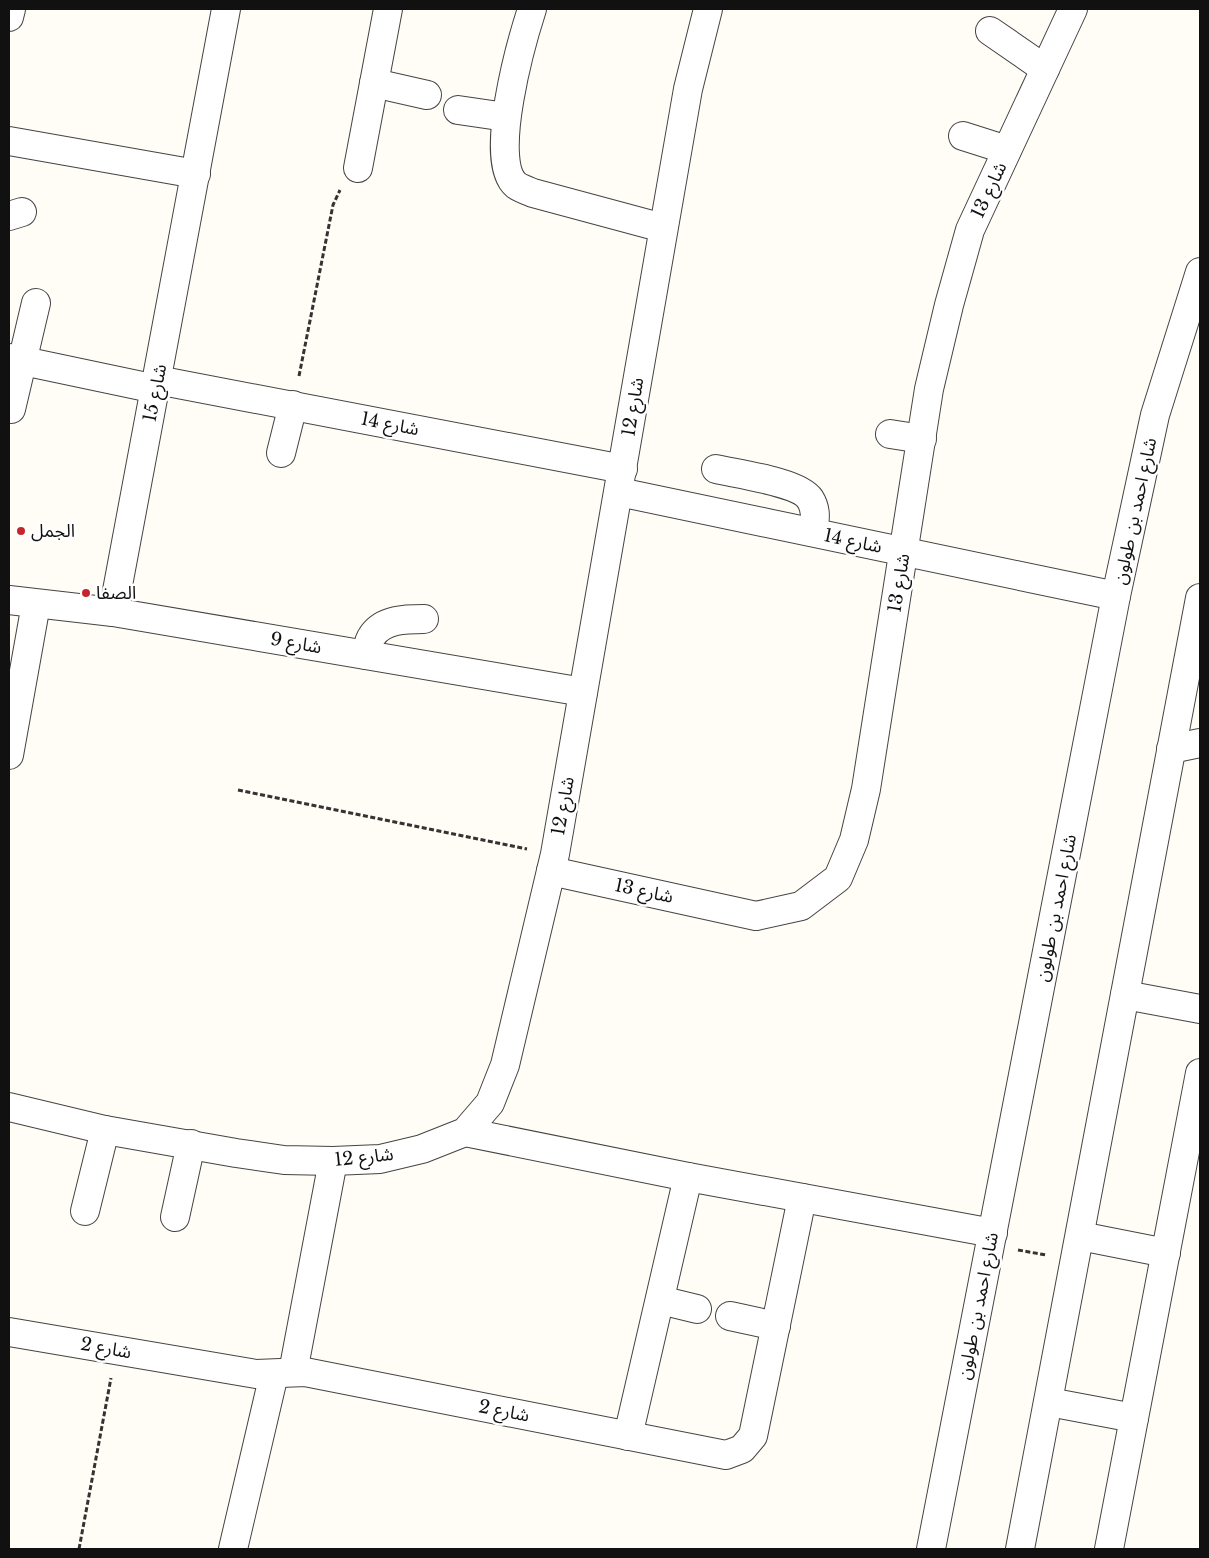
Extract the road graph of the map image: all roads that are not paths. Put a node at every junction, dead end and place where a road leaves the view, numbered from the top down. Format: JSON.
{"nodes":[{"id":1,"x":11,"y":9,"type":"edge"},
{"id":2,"x":226,"y":9,"type":"edge"},
{"id":3,"x":388,"y":9,"type":"edge"},
{"id":4,"x":532,"y":9,"type":"edge"},
{"id":5,"x":708,"y":9,"type":"edge"},
{"id":6,"x":1074,"y":9,"type":"edge"},
{"id":7,"x":9,"y":17,"type":"edge"},
{"id":8,"x":990,"y":31,"type":"dead end"},
{"id":9,"x":1045,"y":69,"type":"junction"},
{"id":10,"x":374,"y":84,"type":"junction"},
{"id":11,"x":427,"y":95,"type":"dead end"},
{"id":12,"x":458,"y":110,"type":"dead end"},
{"id":13,"x":506,"y":117,"type":"junction"},
{"id":14,"x":963,"y":136,"type":"dead end"},
{"id":15,"x":9,"y":141,"type":"edge"},
{"id":16,"x":1007,"y":150,"type":"junction"},
{"id":17,"x":358,"y":168,"type":"road end"},
{"id":18,"x":196,"y":174,"type":"junction"},
{"id":19,"x":663,"y":228,"type":"junction"},
{"id":20,"x":1200,"y":272,"type":"edge"},
{"id":21,"x":36,"y":303,"type":"dead end"},
{"id":22,"x":16,"y":360,"type":"edge"},
{"id":23,"x":156,"y":384,"type":"junction"},
{"id":24,"x":293,"y":406,"type":"junction"},
{"id":25,"x":11,"y":409,"type":"dead end"},
{"id":26,"x":890,"y":434,"type":"dead end"},
{"id":27,"x":922,"y":439,"type":"junction"},
{"id":28,"x":281,"y":454,"type":"dead end"},
{"id":29,"x":716,"y":470,"type":"dead end"},
{"id":30,"x":621,"y":480,"type":"junction"},
{"id":31,"x":813,"y":532,"type":"junction"},
{"id":32,"x":904,"y":551,"type":"junction"},
{"id":33,"x":1116,"y":596,"type":"junction"},
{"id":34,"x":9,"y":600,"type":"edge"},
{"id":35,"x":36,"y":604,"type":"junction"},
{"id":36,"x":1199,"y":607,"type":"edge"},
{"id":37,"x":113,"y":612,"type":"junction"},
{"id":38,"x":424,"y":618,"type":"dead end"},
{"id":39,"x":366,"y":655,"type":"junction"},
{"id":40,"x":583,"y":692,"type":"junction"},
{"id":41,"x":1200,"y":743,"type":"edge"},
{"id":42,"x":1171,"y":749,"type":"junction"},
{"id":43,"x":9,"y":755,"type":"edge"},
{"id":44,"x":553,"y":863,"type":"junction"},
{"id":45,"x":1125,"y":995,"type":"junction"},
{"id":46,"x":1200,"y":1009,"type":"edge"},
{"id":47,"x":1200,"y":1073,"type":"edge"},
{"id":48,"x":9,"y":1107,"type":"edge"},
{"id":49,"x":105,"y":1130,"type":"junction"},
{"id":50,"x":465,"y":1132,"type":"junction"},
{"id":51,"x":191,"y":1144,"type":"junction"},
{"id":52,"x":333,"y":1161,"type":"junction"},
{"id":53,"x":688,"y":1177,"type":"junction"},
{"id":54,"x":802,"y":1198,"type":"junction"},
{"id":55,"x":85,"y":1211,"type":"dead end"},
{"id":56,"x":175,"y":1218,"type":"dead end"},
{"id":57,"x":991,"y":1239,"type":"junction"},
{"id":58,"x":1078,"y":1248,"type":"junction"},
{"id":59,"x":1166,"y":1253,"type":"junction"},
{"id":60,"x":660,"y":1300,"type":"junction"},
{"id":61,"x":697,"y":1308,"type":"dead end"},
{"id":62,"x":730,"y":1316,"type":"dead end"},
{"id":63,"x":776,"y":1326,"type":"junction"},
{"id":64,"x":9,"y":1332,"type":"edge"},
{"id":65,"x":284,"y":1373,"type":"junction"},
{"id":66,"x":1049,"y":1402,"type":"junction"},
{"id":67,"x":1134,"y":1418,"type":"junction"},
{"id":68,"x":628,"y":1436,"type":"junction"},
{"id":69,"x":233,"y":1549,"type":"edge"},
{"id":70,"x":931,"y":1549,"type":"edge"},
{"id":71,"x":1020,"y":1549,"type":"edge"},
{"id":72,"x":1109,"y":1549,"type":"edge"}],
"edges":[{"from":1,"to":7,"type":"street"},
{"from":2,"to":18,"type":"street","name":"شارع 15"},
{"from":3,"to":10,"type":"street"},
{"from":4,"to":13,"type":"street"},
{"from":5,"to":19,"type":"street","name":"شارع 12"},
{"from":6,"to":9,"type":"street","name":"شارع 13"},
{"from":8,"to":9,"type":"street"},
{"from":9,"to":16,"type":"street","name":"شارع 13"},
{"from":10,"to":11,"type":"street"},
{"from":10,"to":17,"type":"street"},
{"from":12,"to":13,"type":"street"},
{"from":13,"to":19,"type":"street"},
{"from":14,"to":16,"type":"street"},
{"from":15,"to":18,"type":"street"},
{"from":16,"to":27,"type":"street","name":"شارع 13"},
{"from":18,"to":23,"type":"street","name":"شارع 15"},
{"from":19,"to":30,"type":"street","name":"شارع 12"},
{"from":20,"to":33,"type":"street","name":"شارع احمد بن طولون"},
{"from":21,"to":22,"type":"street"},
{"from":22,"to":23,"type":"street","name":"شارع 14"},
{"from":22,"to":25,"type":"street"},
{"from":23,"to":24,"type":"street","name":"شارع 14"},
{"from":23,"to":37,"type":"street","name":"شارع 15"},
{"from":24,"to":28,"type":"street"},
{"from":24,"to":30,"type":"street","name":"شارع 14"},
{"from":26,"to":27,"type":"street"},
{"from":27,"to":32,"type":"street","name":"شارع 13"},
{"from":29,"to":31,"type":"street"},
{"from":30,"to":31,"type":"street","name":"شارع 14"},
{"from":30,"to":40,"type":"street","name":"شارع 12"},
{"from":31,"to":32,"type":"street","name":"شارع 14"},
{"from":32,"to":33,"type":"street","name":"شارع 14"},
{"from":32,"to":44,"type":"street","name":"شارع 13"},
{"from":33,"to":57,"type":"street","name":"شارع احمد بن طولون"},
{"from":34,"to":35,"type":"street","name":"شارع 9"},
{"from":35,"to":37,"type":"street","name":"شارع 9"},
{"from":35,"to":43,"type":"street"},
{"from":36,"to":42,"type":"street"},
{"from":37,"to":39,"type":"street","name":"شارع 9"},
{"from":38,"to":39,"type":"street"},
{"from":39,"to":40,"type":"street","name":"شارع 9"},
{"from":40,"to":44,"type":"street","name":"شارع 12"},
{"from":41,"to":42,"type":"street"},
{"from":42,"to":45,"type":"street"},
{"from":44,"to":50,"type":"street","name":"شارع 12"},
{"from":45,"to":46,"type":"street"},
{"from":45,"to":58,"type":"street"},
{"from":47,"to":59,"type":"street"},
{"from":48,"to":49,"type":"street","name":"شارع 12"},
{"from":49,"to":51,"type":"street","name":"شارع 12"},
{"from":49,"to":55,"type":"street"},
{"from":50,"to":52,"type":"street","name":"شارع 12"},
{"from":50,"to":53,"type":"street"},
{"from":51,"to":52,"type":"street","name":"شارع 12"},
{"from":51,"to":56,"type":"street"},
{"from":52,"to":65,"type":"street"},
{"from":53,"to":54,"type":"street"},
{"from":53,"to":60,"type":"street"},
{"from":54,"to":57,"type":"street"},
{"from":54,"to":63,"type":"street","name":"شارع 2"},
{"from":57,"to":70,"type":"street","name":"شارع احمد بن طولون"},
{"from":58,"to":59,"type":"street"},
{"from":58,"to":66,"type":"street"},
{"from":59,"to":67,"type":"street"},
{"from":60,"to":61,"type":"street"},
{"from":60,"to":68,"type":"street"},
{"from":62,"to":63,"type":"street"},
{"from":63,"to":68,"type":"street","name":"شارع 2"},
{"from":64,"to":65,"type":"street","name":"شارع 2"},
{"from":65,"to":68,"type":"street","name":"شارع 2"},
{"from":65,"to":69,"type":"street"},
{"from":66,"to":67,"type":"street"},
{"from":66,"to":71,"type":"street"},
{"from":67,"to":72,"type":"street"}]}
